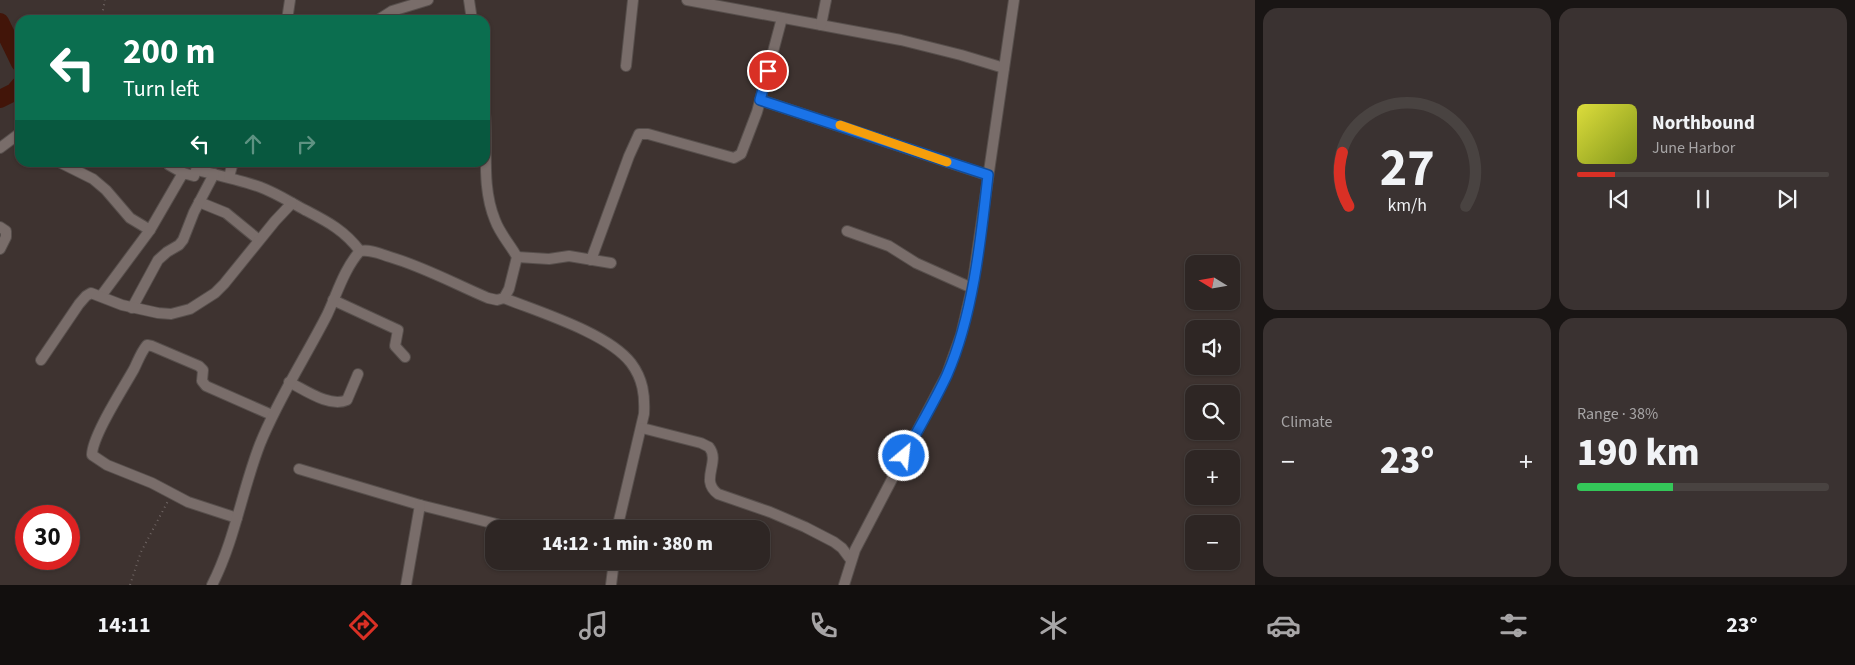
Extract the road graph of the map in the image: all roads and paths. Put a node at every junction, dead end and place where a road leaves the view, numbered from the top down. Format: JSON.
{"nodes":[{"id":1,"x":105,"y":0,"type":"edge"},
{"id":2,"x":290,"y":0,"type":"edge"},
{"id":3,"x":428,"y":0,"type":"edge"},
{"id":4,"x":469,"y":0,"type":"edge"},
{"id":5,"x":633,"y":0,"type":"edge"},
{"id":6,"x":687,"y":0,"type":"edge"},
{"id":7,"x":826,"y":0,"type":"edge"},
{"id":8,"x":1014,"y":0,"type":"edge"},
{"id":9,"x":103,"y":15,"type":"edge"},
{"id":10,"x":288,"y":15,"type":"edge"},
{"id":11,"x":386,"y":15,"type":"edge"},
{"id":12,"x":471,"y":15,"type":"edge"},
{"id":13,"x":782,"y":18,"type":"junction"},
{"id":14,"x":821,"y":25,"type":"junction"},
{"id":15,"x":626,"y":66,"type":"dead end"},
{"id":16,"x":1004,"y":68,"type":"junction"},
{"id":17,"x":760,"y":100,"type":"junction"},
{"id":18,"x":15,"y":137,"type":"edge"},
{"id":19,"x":0,"y":148,"type":"edge"},
{"id":20,"x":69,"y":167,"type":"edge"},
{"id":21,"x":172,"y":167,"type":"edge"},
{"id":22,"x":198,"y":167,"type":"edge"},
{"id":23,"x":200,"y":167,"type":"edge"},
{"id":24,"x":232,"y":167,"type":"edge"},
{"id":25,"x":486,"y":167,"type":"edge"},
{"id":26,"x":183,"y":173,"type":"junction"},
{"id":27,"x":214,"y":174,"type":"junction"},
{"id":28,"x":988,"y":175,"type":"junction"},
{"id":29,"x":229,"y":177,"type":"junction"},
{"id":30,"x":199,"y":202,"type":"junction"},
{"id":31,"x":292,"y":203,"type":"junction"},
{"id":32,"x":0,"y":227,"type":"edge"},
{"id":33,"x":150,"y":230,"type":"junction"},
{"id":34,"x":847,"y":231,"type":"dead end"},
{"id":35,"x":259,"y":240,"type":"junction"},
{"id":36,"x":0,"y":249,"type":"edge"},
{"id":37,"x":360,"y":251,"type":"junction"},
{"id":38,"x":517,"y":257,"type":"junction"},
{"id":39,"x":591,"y":260,"type":"junction"},
{"id":40,"x":611,"y":263,"type":"dead end"},
{"id":41,"x":972,"y":288,"type":"junction"},
{"id":42,"x":506,"y":294,"type":"junction"},
{"id":43,"x":101,"y":296,"type":"junction"},
{"id":44,"x":333,"y":300,"type":"junction"},
{"id":45,"x":132,"y":308,"type":"junction"},
{"id":46,"x":405,"y":358,"type":"dead end"},
{"id":47,"x":41,"y":360,"type":"dead end"},
{"id":48,"x":358,"y":374,"type":"dead end"},
{"id":49,"x":290,"y":382,"type":"junction"},
{"id":50,"x":272,"y":415,"type":"junction"},
{"id":51,"x":642,"y":428,"type":"junction"},
{"id":52,"x":299,"y":469,"type":"dead end"},
{"id":53,"x":171,"y":493,"type":"junction"},
{"id":54,"x":420,"y":505,"type":"junction"},
{"id":55,"x":238,"y":518,"type":"junction"},
{"id":56,"x":619,"y":520,"type":"edge"},
{"id":57,"x":485,"y":521,"type":"edge"},
{"id":58,"x":851,"y":560,"type":"junction"},
{"id":59,"x":613,"y":570,"type":"edge"},
{"id":60,"x":130,"y":585,"type":"edge"},
{"id":61,"x":212,"y":585,"type":"edge"},
{"id":62,"x":406,"y":585,"type":"edge"},
{"id":63,"x":611,"y":585,"type":"edge"},
{"id":64,"x":844,"y":585,"type":"edge"}],
"edges":[{"from":1,"to":9,"type":"path"},
{"from":2,"to":10,"type":"street"},
{"from":3,"to":11,"type":"street"},
{"from":4,"to":12,"type":"street"},
{"from":5,"to":15,"type":"street"},
{"from":6,"to":13,"type":"street"},
{"from":7,"to":14,"type":"street"},
{"from":8,"to":16,"type":"street"},
{"from":13,"to":14,"type":"street"},
{"from":13,"to":17,"type":"street"},
{"from":14,"to":16,"type":"street"},
{"from":16,"to":28,"type":"street"},
{"from":17,"to":28,"type":"street"},
{"from":17,"to":39,"type":"street"},
{"from":18,"to":19,"type":"street"},
{"from":20,"to":33,"type":"street"},
{"from":21,"to":26,"type":"street"},
{"from":22,"to":26,"type":"street"},
{"from":23,"to":27,"type":"street"},
{"from":24,"to":29,"type":"street"},
{"from":25,"to":38,"type":"street"},
{"from":26,"to":33,"type":"street"},
{"from":27,"to":29,"type":"street"},
{"from":27,"to":30,"type":"street"},
{"from":28,"to":41,"type":"street"},
{"from":29,"to":31,"type":"street"},
{"from":30,"to":35,"type":"street"},
{"from":30,"to":45,"type":"street"},
{"from":31,"to":35,"type":"street"},
{"from":31,"to":37,"type":"street"},
{"from":32,"to":36,"type":"street"},
{"from":33,"to":43,"type":"street"},
{"from":34,"to":41,"type":"street"},
{"from":35,"to":45,"type":"street"},
{"from":37,"to":42,"type":"street"},
{"from":37,"to":44,"type":"street"},
{"from":38,"to":39,"type":"street"},
{"from":38,"to":42,"type":"street"},
{"from":39,"to":40,"type":"street"},
{"from":41,"to":58,"type":"street"},
{"from":42,"to":51,"type":"street"},
{"from":43,"to":45,"type":"street"},
{"from":43,"to":47,"type":"street"},
{"from":44,"to":46,"type":"street"},
{"from":44,"to":49,"type":"street"},
{"from":48,"to":49,"type":"street"},
{"from":49,"to":50,"type":"street"},
{"from":50,"to":53,"type":"street"},
{"from":50,"to":55,"type":"street"},
{"from":51,"to":56,"type":"street"},
{"from":51,"to":58,"type":"street"},
{"from":52,"to":54,"type":"street"},
{"from":53,"to":55,"type":"street"},
{"from":53,"to":60,"type":"path"},
{"from":54,"to":57,"type":"street"},
{"from":54,"to":62,"type":"street"},
{"from":55,"to":61,"type":"street"},
{"from":58,"to":64,"type":"street"},
{"from":59,"to":63,"type":"street"}]}
